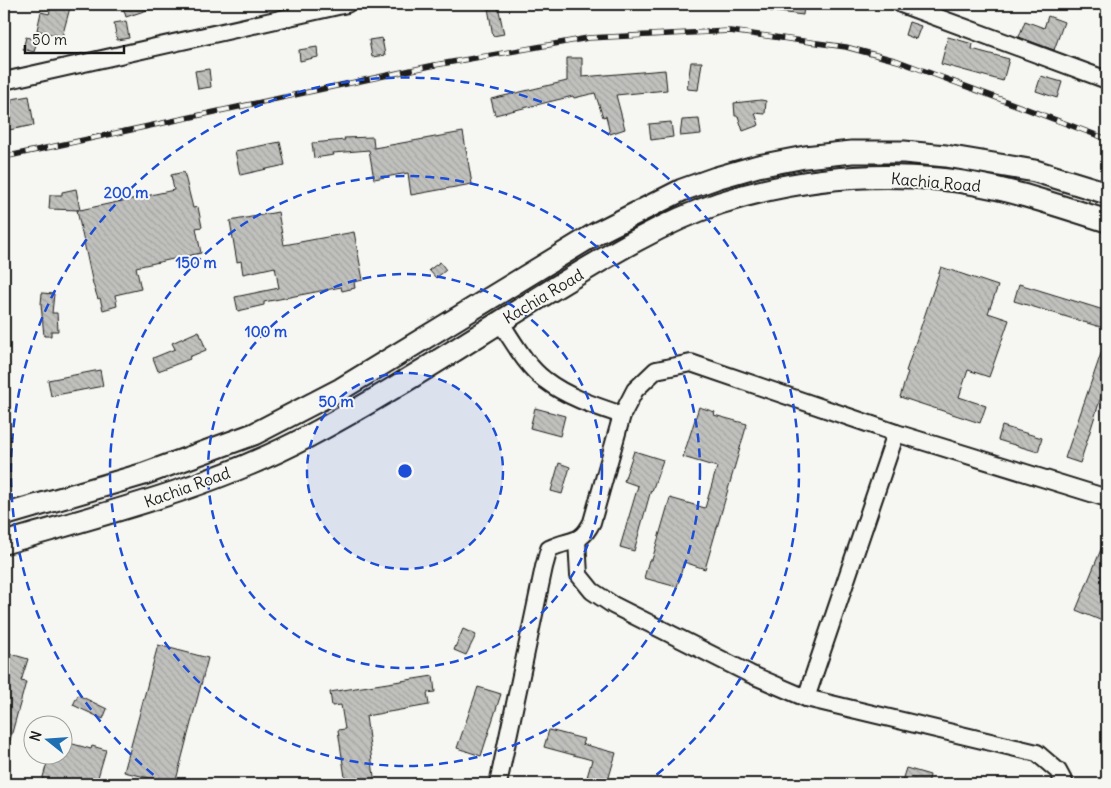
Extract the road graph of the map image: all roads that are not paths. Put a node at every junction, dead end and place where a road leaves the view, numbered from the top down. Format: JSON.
{"nodes":[{"id":1,"x":347,"y":4,"type":"edge"},
{"id":2,"x":901,"y":4,"type":"edge"},
{"id":3,"x":4,"y":80,"type":"edge"},
{"id":4,"x":1107,"y":80,"type":"edge"},
{"id":5,"x":1107,"y":194,"type":"edge"},
{"id":6,"x":1107,"y":222,"type":"edge"},
{"id":7,"x":500,"y":322,"type":"junction"},
{"id":8,"x":622,"y":416,"type":"junction"},
{"id":9,"x":896,"y":433,"type":"junction"},
{"id":10,"x":1107,"y":498,"type":"edge"},
{"id":11,"x":4,"y":515,"type":"edge"},
{"id":12,"x":577,"y":540,"type":"junction"},
{"id":13,"x":4,"y":543,"type":"edge"},
{"id":14,"x":806,"y":698,"type":"junction"},
{"id":15,"x":498,"y":784,"type":"edge"},
{"id":16,"x":1065,"y":784,"type":"edge"}],
"edges":[{"from":1,"to":3,"type":"street"},
{"from":2,"to":4,"type":"street"},
{"from":5,"to":11,"type":"main road","name":"Kachia Road"},
{"from":6,"to":7,"type":"main road","name":"Kachia Road"},
{"from":7,"to":8,"type":"street"},
{"from":7,"to":13,"type":"main road","name":"Kachia Road"},
{"from":8,"to":9,"type":"street"},
{"from":8,"to":12,"type":"street"},
{"from":9,"to":10,"type":"street"},
{"from":9,"to":14,"type":"street"},
{"from":12,"to":14,"type":"street"},
{"from":12,"to":15,"type":"street"},
{"from":14,"to":16,"type":"street"}]}
